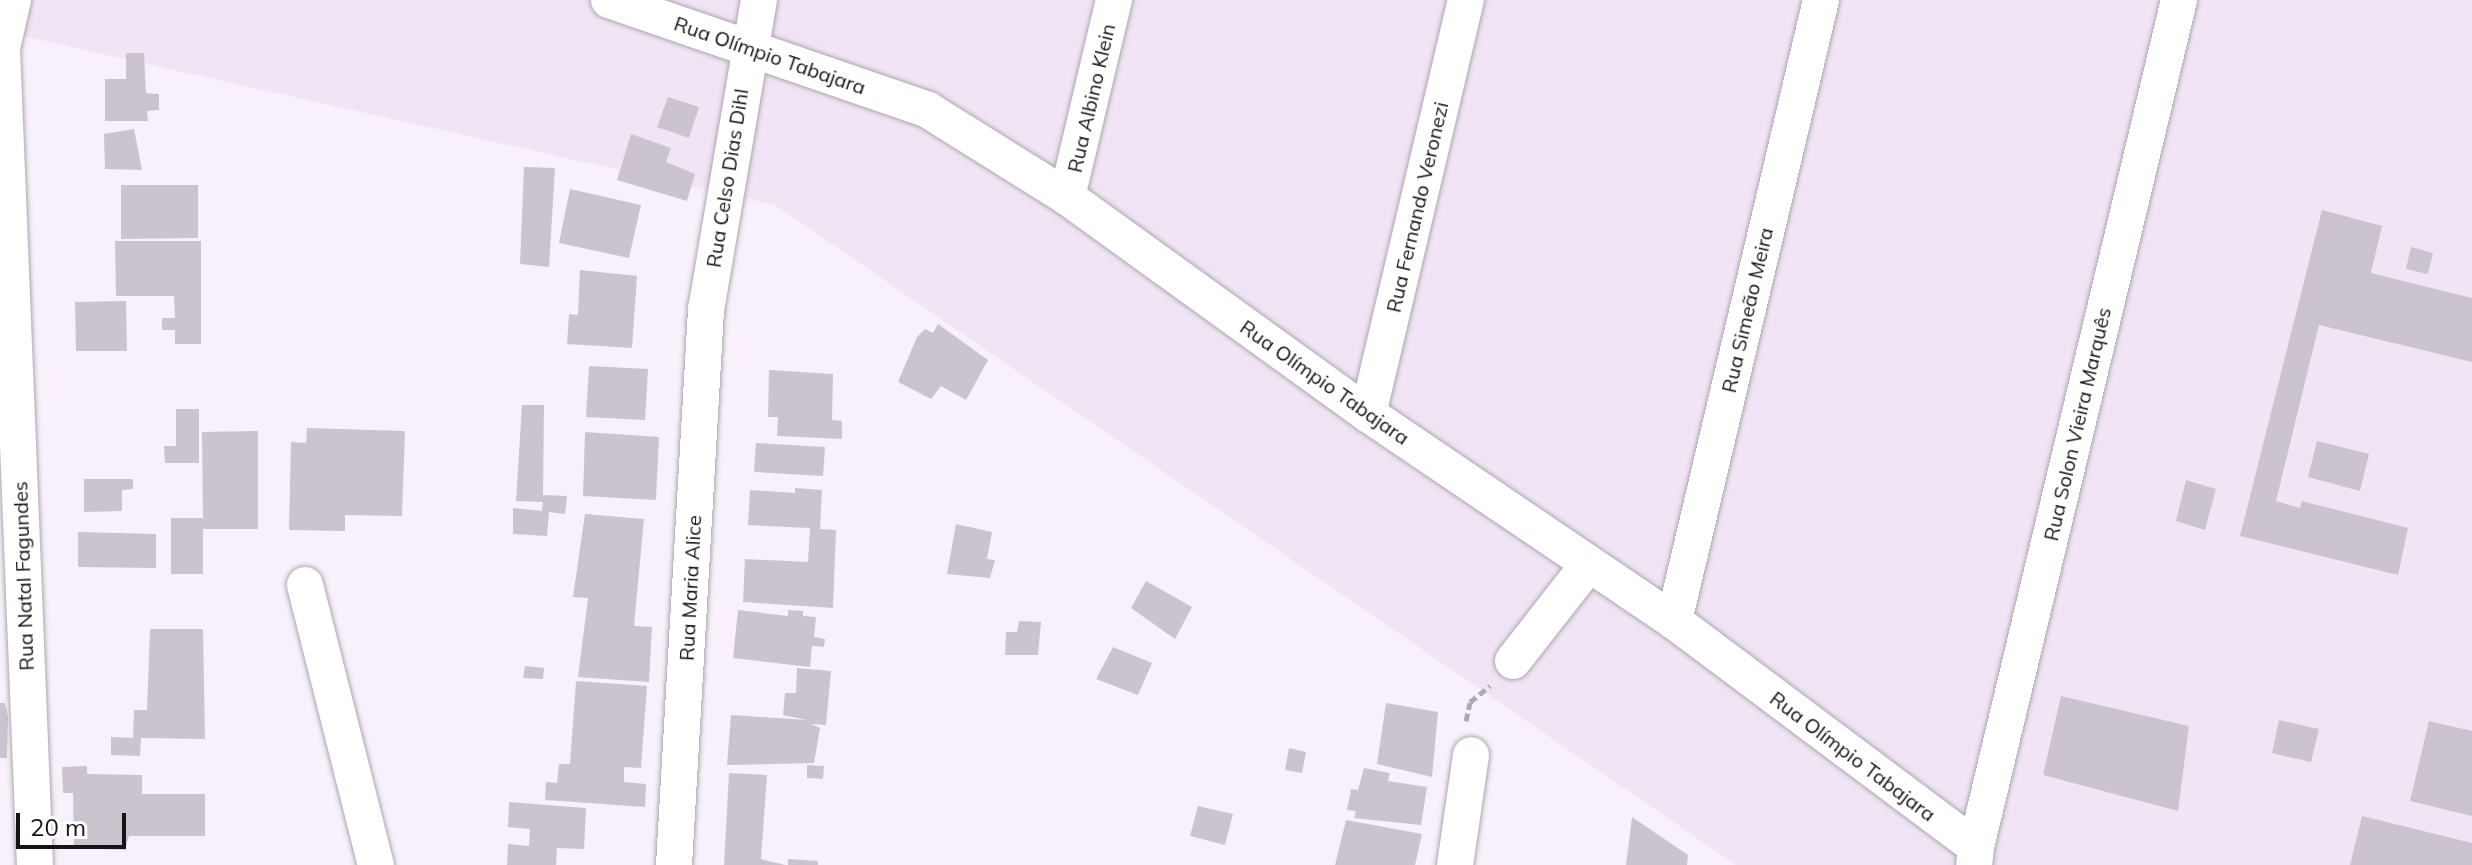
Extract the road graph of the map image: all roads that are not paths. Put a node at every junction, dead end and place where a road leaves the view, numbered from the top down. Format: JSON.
{"nodes":[{"id":1,"x":13,"y":0,"type":"edge"},
{"id":2,"x":609,"y":0,"type":"edge"},
{"id":3,"x":759,"y":0,"type":"edge"},
{"id":4,"x":1114,"y":0,"type":"edge"},
{"id":5,"x":1466,"y":0,"type":"edge"},
{"id":6,"x":1821,"y":0,"type":"edge"},
{"id":7,"x":2179,"y":0,"type":"edge"},
{"id":8,"x":748,"y":45,"type":"junction"},
{"id":9,"x":1067,"y":197,"type":"junction"},
{"id":10,"x":706,"y":310,"type":"joint"},
{"id":11,"x":1368,"y":414,"type":"junction"},
{"id":12,"x":1588,"y":565,"type":"junction"},
{"id":13,"x":305,"y":585,"type":"dead end"},
{"id":14,"x":1674,"y":621,"type":"junction"},
{"id":15,"x":1513,"y":661,"type":"road end"},
{"id":16,"x":1471,"y":755,"type":"road end"},
{"id":17,"x":1975,"y":856,"type":"edge"},
{"id":18,"x":35,"y":865,"type":"edge"},
{"id":19,"x":376,"y":865,"type":"edge"},
{"id":20,"x":674,"y":865,"type":"edge"},
{"id":21,"x":1455,"y":865,"type":"edge"}],
"edges":[{"from":1,"to":18,"type":"street","name":"Rua Natal Fagundes"},
{"from":2,"to":8,"type":"street","name":"Rua Olímpio Tabajara"},
{"from":3,"to":8,"type":"street","name":"Rua Celso Dias Dihl"},
{"from":4,"to":9,"type":"street","name":"Rua Albino Klein"},
{"from":5,"to":11,"type":"street","name":"Rua Fernando Veronezi"},
{"from":6,"to":14,"type":"street","name":"Rua Simeão Meira"},
{"from":7,"to":17,"type":"street","name":"Rua Solon Vieira Marquês"},
{"from":8,"to":9,"type":"street","name":"Rua Olímpio Tabajara"},
{"from":8,"to":10,"type":"street","name":"Rua Celso Dias Dihl"},
{"from":9,"to":11,"type":"street","name":"Rua Olímpio Tabajara"},
{"from":10,"to":20,"type":"street","name":"Rua Maria Alice"},
{"from":11,"to":12,"type":"street","name":"Rua Olímpio Tabajara"},
{"from":12,"to":14,"type":"street","name":"Rua Olímpio Tabajara"},
{"from":12,"to":15,"type":"street"},
{"from":13,"to":19,"type":"street"},
{"from":14,"to":17,"type":"street","name":"Rua Olímpio Tabajara"},
{"from":16,"to":21,"type":"street"}]}
